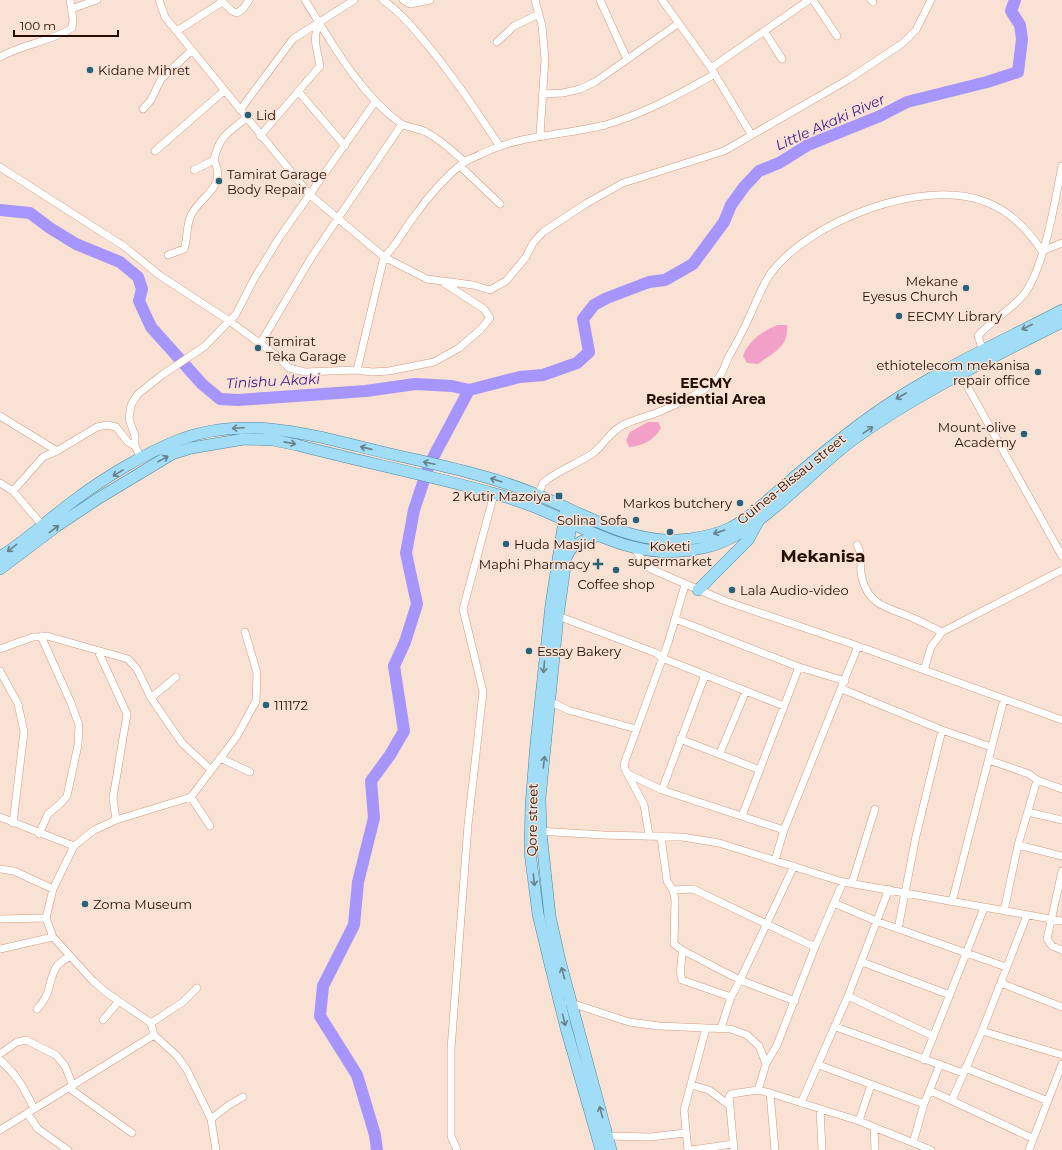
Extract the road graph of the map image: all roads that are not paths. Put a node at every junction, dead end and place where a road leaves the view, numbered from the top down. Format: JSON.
{"nodes":[{"id":1,"x":70,"y":0,"type":"edge"},
{"id":2,"x":97,"y":0,"type":"edge"},
{"id":3,"x":160,"y":0,"type":"edge"},
{"id":4,"x":250,"y":0,"type":"edge"},
{"id":5,"x":305,"y":0,"type":"edge"},
{"id":6,"x":354,"y":0,"type":"edge"},
{"id":7,"x":383,"y":0,"type":"edge"},
{"id":8,"x":403,"y":0,"type":"edge"},
{"id":9,"x":430,"y":0,"type":"edge"},
{"id":10,"x":535,"y":0,"type":"edge"},
{"id":11,"x":600,"y":0,"type":"edge"},
{"id":12,"x":662,"y":0,"type":"edge"},
{"id":13,"x":809,"y":0,"type":"edge"},
{"id":14,"x":813,"y":0,"type":"edge"},
{"id":15,"x":931,"y":0,"type":"edge"},
{"id":16,"x":222,"y":1,"type":"edge"},
{"id":17,"x":71,"y":9,"type":"junction"},
{"id":18,"x":539,"y":14,"type":"junction"},
{"id":19,"x":318,"y":22,"type":"junction"},
{"id":20,"x":679,"y":23,"type":"junction"},
{"id":21,"x":177,"y":31,"type":"junction"},
{"id":22,"x":764,"y":31,"type":"junction"},
{"id":23,"x":837,"y":36,"type":"dead end"},
{"id":24,"x":497,"y":42,"type":"dead end"},
{"id":25,"x":192,"y":50,"type":"junction"},
{"id":26,"x":0,"y":55,"type":"edge"},
{"id":27,"x":627,"y":59,"type":"junction"},
{"id":28,"x":782,"y":60,"type":"dead end"},
{"id":29,"x":713,"y":71,"type":"junction"},
{"id":30,"x":224,"y":91,"type":"junction"},
{"id":31,"x":298,"y":91,"type":"junction"},
{"id":32,"x":542,"y":94,"type":"junction"},
{"id":33,"x":376,"y":102,"type":"junction"},
{"id":34,"x":143,"y":109,"type":"dead end"},
{"id":35,"x":240,"y":110,"type":"junction"},
{"id":36,"x":246,"y":118,"type":"junction"},
{"id":37,"x":402,"y":124,"type":"junction"},
{"id":38,"x":751,"y":134,"type":"junction"},
{"id":39,"x":540,"y":135,"type":"junction"},
{"id":40,"x":260,"y":136,"type":"junction"},
{"id":41,"x":499,"y":145,"type":"junction"},
{"id":42,"x":345,"y":146,"type":"junction"},
{"id":43,"x":155,"y":151,"type":"dead end"},
{"id":44,"x":214,"y":160,"type":"junction"},
{"id":45,"x":463,"y":164,"type":"junction"},
{"id":46,"x":1062,"y":166,"type":"edge"},
{"id":47,"x":0,"y":167,"type":"edge"},
{"id":48,"x":194,"y":170,"type":"dead end"},
{"id":49,"x":310,"y":195,"type":"junction"},
{"id":50,"x":500,"y":204,"type":"dead end"},
{"id":51,"x":338,"y":217,"type":"junction"},
{"id":52,"x":1062,"y":243,"type":"edge"},
{"id":53,"x":1042,"y":251,"type":"junction"},
{"id":54,"x":168,"y":255,"type":"dead end"},
{"id":55,"x":384,"y":257,"type":"junction"},
{"id":56,"x":441,"y":281,"type":"junction"},
{"id":57,"x":1061,"y":315,"type":"edge"},
{"id":58,"x":228,"y":320,"type":"junction"},
{"id":59,"x":260,"y":344,"type":"junction"},
{"id":60,"x":983,"y":351,"type":"junction"},
{"id":61,"x":357,"y":370,"type":"junction"},
{"id":62,"x":961,"y":375,"type":"junction"},
{"id":63,"x":0,"y":416,"type":"edge"},
{"id":64,"x":135,"y":446,"type":"junction"},
{"id":65,"x":57,"y":451,"type":"junction"},
{"id":66,"x":141,"y":458,"type":"junction"},
{"id":67,"x":0,"y":483,"type":"edge"},
{"id":68,"x":14,"y":491,"type":"junction"},
{"id":69,"x":494,"y":494,"type":"junction"},
{"id":70,"x":538,"y":495,"type":"junction"},
{"id":71,"x":570,"y":509,"type":"junction"},
{"id":72,"x":548,"y":513,"type":"junction"},
{"id":73,"x":760,"y":519,"type":"junction"},
{"id":74,"x":568,"y":522,"type":"junction"},
{"id":75,"x":42,"y":525,"type":"junction"},
{"id":76,"x":598,"y":536,"type":"junction"},
{"id":77,"x":560,"y":545,"type":"junction"},
{"id":78,"x":857,"y":545,"type":"dead end"},
{"id":79,"x":635,"y":549,"type":"junction"},
{"id":80,"x":1062,"y":556,"type":"edge"},
{"id":81,"x":0,"y":557,"type":"edge"},
{"id":82,"x":566,"y":558,"type":"junction"},
{"id":83,"x":0,"y":569,"type":"edge"},
{"id":84,"x":1062,"y":570,"type":"edge"},
{"id":85,"x":685,"y":585,"type":"junction"},
{"id":86,"x":698,"y":590,"type":"junction"},
{"id":87,"x":558,"y":616,"type":"junction"},
{"id":88,"x":675,"y":619,"type":"junction"},
{"id":89,"x":245,"y":632,"type":"dead end"},
{"id":90,"x":942,"y":632,"type":"junction"},
{"id":91,"x":41,"y":636,"type":"junction"},
{"id":92,"x":858,"y":646,"type":"junction"},
{"id":93,"x":0,"y":649,"type":"edge"},
{"id":94,"x":98,"y":651,"type":"junction"},
{"id":95,"x":662,"y":658,"type":"junction"},
{"id":96,"x":799,"y":666,"type":"junction"},
{"id":97,"x":924,"y":670,"type":"junction"},
{"id":98,"x":0,"y":671,"type":"edge"},
{"id":99,"x":705,"y":675,"type":"junction"},
{"id":100,"x":176,"y":677,"type":"dead end"},
{"id":101,"x":845,"y":681,"type":"junction"},
{"id":102,"x":8,"y":683,"type":"junction"},
{"id":103,"x":0,"y":687,"type":"edge"},
{"id":104,"x":842,"y":689,"type":"junction"},
{"id":105,"x":746,"y":691,"type":"junction"},
{"id":106,"x":151,"y":698,"type":"junction"},
{"id":107,"x":1004,"y":699,"type":"junction"},
{"id":108,"x":551,"y":702,"type":"junction"},
{"id":109,"x":784,"y":706,"type":"junction"},
{"id":110,"x":1062,"y":720,"type":"edge"},
{"id":111,"x":636,"y":729,"type":"junction"},
{"id":112,"x":942,"y":730,"type":"junction"},
{"id":113,"x":680,"y":740,"type":"junction"},
{"id":114,"x":991,"y":748,"type":"junction"},
{"id":115,"x":720,"y":754,"type":"junction"},
{"id":116,"x":220,"y":758,"type":"junction"},
{"id":117,"x":989,"y":760,"type":"junction"},
{"id":118,"x":210,"y":769,"type":"junction"},
{"id":119,"x":760,"y":770,"type":"junction"},
{"id":120,"x":250,"y":772,"type":"dead end"},
{"id":121,"x":628,"y":774,"type":"junction"},
{"id":122,"x":1037,"y":780,"type":"junction"},
{"id":123,"x":1062,"y":789,"type":"edge"},
{"id":124,"x":662,"y":790,"type":"junction"},
{"id":125,"x":191,"y":797,"type":"junction"},
{"id":126,"x":875,"y":809,"type":"dead end"},
{"id":127,"x":1028,"y":812,"type":"junction"},
{"id":128,"x":742,"y":816,"type":"junction"},
{"id":129,"x":0,"y":817,"type":"edge"},
{"id":130,"x":116,"y":820,"type":"junction"},
{"id":131,"x":1062,"y":820,"type":"edge"},
{"id":132,"x":13,"y":823,"type":"junction"},
{"id":133,"x":210,"y":826,"type":"dead end"},
{"id":134,"x":536,"y":830,"type":"junction"},
{"id":135,"x":784,"y":830,"type":"junction"},
{"id":136,"x":39,"y":834,"type":"junction"},
{"id":137,"x":649,"y":835,"type":"junction"},
{"id":138,"x":661,"y":837,"type":"junction"},
{"id":139,"x":1018,"y":844,"type":"junction"},
{"id":140,"x":74,"y":846,"type":"junction"},
{"id":141,"x":1062,"y":856,"type":"edge"},
{"id":142,"x":775,"y":860,"type":"junction"},
{"id":143,"x":794,"y":866,"type":"junction"},
{"id":144,"x":0,"y":869,"type":"edge"},
{"id":145,"x":1062,"y":870,"type":"edge"},
{"id":146,"x":843,"y":882,"type":"junction"},
{"id":147,"x":852,"y":883,"type":"junction"},
{"id":148,"x":53,"y":889,"type":"junction"},
{"id":149,"x":888,"y":889,"type":"junction"},
{"id":150,"x":673,"y":890,"type":"junction"},
{"id":151,"x":905,"y":893,"type":"junction"},
{"id":152,"x":952,"y":902,"type":"junction"},
{"id":153,"x":834,"y":904,"type":"junction"},
{"id":154,"x":984,"y":908,"type":"junction"},
{"id":155,"x":1004,"y":911,"type":"junction"},
{"id":156,"x":1027,"y":915,"type":"junction"},
{"id":157,"x":46,"y":918,"type":"junction"},
{"id":158,"x":1052,"y":919,"type":"junction"},
{"id":159,"x":0,"y":920,"type":"edge"},
{"id":160,"x":876,"y":921,"type":"junction"},
{"id":161,"x":1062,"y":921,"type":"edge"},
{"id":162,"x":767,"y":924,"type":"junction"},
{"id":163,"x":898,"y":929,"type":"junction"},
{"id":164,"x":53,"y":937,"type":"junction"},
{"id":165,"x":815,"y":947,"type":"junction"},
{"id":166,"x":0,"y":949,"type":"edge"},
{"id":167,"x":682,"y":950,"type":"junction"},
{"id":168,"x":1062,"y":950,"type":"edge"},
{"id":169,"x":966,"y":954,"type":"junction"},
{"id":170,"x":70,"y":956,"type":"junction"},
{"id":171,"x":862,"y":962,"type":"junction"},
{"id":172,"x":1006,"y":967,"type":"junction"},
{"id":173,"x":740,"y":980,"type":"junction"},
{"id":174,"x":1001,"y":983,"type":"junction"},
{"id":175,"x":197,"y":988,"type":"dead end"},
{"id":176,"x":950,"y":995,"type":"junction"},
{"id":177,"x":848,"y":996,"type":"junction"},
{"id":178,"x":731,"y":997,"type":"junction"},
{"id":179,"x":119,"y":1001,"type":"junction"},
{"id":180,"x":565,"y":1002,"type":"junction"},
{"id":181,"x":795,"y":1002,"type":"junction"},
{"id":182,"x":1062,"y":1007,"type":"edge"},
{"id":183,"x":38,"y":1010,"type":"dead end"},
{"id":184,"x":103,"y":1020,"type":"dead end"},
{"id":185,"x":151,"y":1023,"type":"junction"},
{"id":186,"x":836,"y":1027,"type":"junction"},
{"id":187,"x":706,"y":1028,"type":"junction"},
{"id":188,"x":721,"y":1028,"type":"junction"},
{"id":189,"x":982,"y":1030,"type":"junction"},
{"id":190,"x":154,"y":1035,"type":"junction"},
{"id":191,"x":933,"y":1036,"type":"junction"},
{"id":192,"x":0,"y":1054,"type":"edge"},
{"id":193,"x":1062,"y":1056,"type":"edge"},
{"id":194,"x":0,"y":1060,"type":"edge"},
{"id":195,"x":924,"y":1060,"type":"junction"},
{"id":196,"x":766,"y":1064,"type":"junction"},
{"id":197,"x":819,"y":1064,"type":"junction"},
{"id":198,"x":940,"y":1064,"type":"junction"},
{"id":199,"x":1062,"y":1064,"type":"edge"},
{"id":200,"x":964,"y":1070,"type":"junction"},
{"id":201,"x":690,"y":1085,"type":"junction"},
{"id":202,"x":871,"y":1085,"type":"junction"},
{"id":203,"x":71,"y":1087,"type":"junction"},
{"id":204,"x":758,"y":1090,"type":"junction"},
{"id":205,"x":931,"y":1090,"type":"junction"},
{"id":206,"x":770,"y":1093,"type":"junction"},
{"id":207,"x":243,"y":1098,"type":"dead end"},
{"id":208,"x":952,"y":1100,"type":"junction"},
{"id":209,"x":1048,"y":1101,"type":"junction"},
{"id":210,"x":801,"y":1103,"type":"junction"},
{"id":211,"x":924,"y":1104,"type":"junction"},
{"id":212,"x":730,"y":1106,"type":"junction"},
{"id":213,"x":34,"y":1109,"type":"junction"},
{"id":214,"x":820,"y":1109,"type":"junction"},
{"id":215,"x":27,"y":1113,"type":"junction"},
{"id":216,"x":211,"y":1118,"type":"junction"},
{"id":217,"x":859,"y":1121,"type":"junction"},
{"id":218,"x":874,"y":1128,"type":"junction"},
{"id":219,"x":0,"y":1130,"type":"edge"},
{"id":220,"x":132,"y":1133,"type":"dead end"},
{"id":221,"x":685,"y":1133,"type":"junction"},
{"id":222,"x":608,"y":1136,"type":"junction"},
{"id":223,"x":1032,"y":1138,"type":"junction"},
{"id":224,"x":913,"y":1143,"type":"junction"},
{"id":225,"x":734,"y":1147,"type":"edge"},
{"id":226,"x":927,"y":1149,"type":"edge"},
{"id":227,"x":68,"y":1150,"type":"edge"},
{"id":228,"x":216,"y":1150,"type":"edge"},
{"id":229,"x":457,"y":1150,"type":"edge"},
{"id":230,"x":601,"y":1150,"type":"edge"},
{"id":231,"x":611,"y":1150,"type":"edge"},
{"id":232,"x":688,"y":1150,"type":"edge"},
{"id":233,"x":692,"y":1150,"type":"edge"},
{"id":234,"x":775,"y":1150,"type":"edge"},
{"id":235,"x":822,"y":1150,"type":"edge"},
{"id":236,"x":876,"y":1150,"type":"edge"},
{"id":237,"x":1029,"y":1150,"type":"edge"}],
"edges":[{"from":1,"to":17,"type":"street"},
{"from":2,"to":17,"type":"street"},
{"from":3,"to":21,"type":"street"},
{"from":4,"to":16,"type":"street"},
{"from":5,"to":19,"type":"street"},
{"from":6,"to":19,"type":"street"},
{"from":7,"to":41,"type":"street"},
{"from":8,"to":9,"type":"street"},
{"from":10,"to":18,"type":"street"},
{"from":11,"to":27,"type":"street"},
{"from":12,"to":20,"type":"street"},
{"from":13,"to":22,"type":"street"},
{"from":14,"to":23,"type":"street"},
{"from":15,"to":38,"type":"street"},
{"from":16,"to":21,"type":"street"},
{"from":17,"to":26,"type":"street"},
{"from":18,"to":24,"type":"street"},
{"from":18,"to":32,"type":"street"},
{"from":19,"to":31,"type":"street"},
{"from":19,"to":33,"type":"street"},
{"from":19,"to":35,"type":"street"},
{"from":20,"to":27,"type":"street"},
{"from":20,"to":29,"type":"street"},
{"from":21,"to":25,"type":"street"},
{"from":22,"to":28,"type":"street"},
{"from":22,"to":29,"type":"street"},
{"from":25,"to":30,"type":"street"},
{"from":25,"to":34,"type":"street"},
{"from":27,"to":32,"type":"street"},
{"from":29,"to":38,"type":"street"},
{"from":29,"to":39,"type":"street"},
{"from":30,"to":35,"type":"street"},
{"from":30,"to":43,"type":"street"},
{"from":31,"to":40,"type":"street"},
{"from":31,"to":42,"type":"street"},
{"from":32,"to":39,"type":"street"},
{"from":33,"to":37,"type":"street"},
{"from":33,"to":42,"type":"street"},
{"from":35,"to":36,"type":"street"},
{"from":36,"to":40,"type":"street"},
{"from":36,"to":44,"type":"street"},
{"from":37,"to":45,"type":"street"},
{"from":37,"to":51,"type":"street"},
{"from":38,"to":56,"type":"street"},
{"from":39,"to":41,"type":"street"},
{"from":40,"to":49,"type":"street"},
{"from":41,"to":45,"type":"street"},
{"from":42,"to":49,"type":"street"},
{"from":44,"to":48,"type":"street"},
{"from":44,"to":54,"type":"street"},
{"from":45,"to":50,"type":"street"},
{"from":45,"to":55,"type":"street"},
{"from":46,"to":53,"type":"street"},
{"from":47,"to":58,"type":"street"},
{"from":49,"to":51,"type":"street"},
{"from":49,"to":58,"type":"street"},
{"from":51,"to":55,"type":"street"},
{"from":51,"to":59,"type":"street"},
{"from":52,"to":53,"type":"street"},
{"from":53,"to":60,"type":"street"},
{"from":53,"to":70,"type":"street"},
{"from":55,"to":56,"type":"street"},
{"from":55,"to":61,"type":"street"},
{"from":56,"to":61,"type":"street"},
{"from":57,"to":60,"type":"main road","name":"Guinea-Bissau street","one_way":true},
{"from":57,"to":62,"type":"main road"},
{"from":58,"to":59,"type":"street"},
{"from":58,"to":64,"type":"street"},
{"from":59,"to":61,"type":"street"},
{"from":60,"to":71,"type":"main road","name":"Guinea-Bissau street","one_way":true},
{"from":73,"to":62,"type":"main road","one_way":true},
{"from":62,"to":80,"type":"street"},
{"from":63,"to":65,"type":"street"},
{"from":64,"to":65,"type":"street"},
{"from":64,"to":66,"type":"street"},
{"from":65,"to":68,"type":"street"},
{"from":70,"to":66,"type":"main road","name":"Guinea-Bissau street","one_way":true},
{"from":66,"to":75,"type":"main road","name":"Guinea-Bissau street","one_way":true},
{"from":67,"to":68,"type":"street"},
{"from":68,"to":75,"type":"street"},
{"from":69,"to":72,"type":"main road"},
{"from":83,"to":69,"type":"main road","one_way":true},
{"from":69,"to":229,"type":"street"},
{"from":70,"to":71,"type":"main road","name":"Guinea-Bissau street"},
{"from":71,"to":74,"type":"main road","name":"Qore street"},
{"from":72,"to":74,"type":"main road"},
{"from":72,"to":77,"type":"main road"},
{"from":73,"to":79,"type":"main road"},
{"from":73,"to":86,"type":"main road"},
{"from":74,"to":76,"type":"main road"},
{"from":74,"to":77,"type":"main road","name":"Qore street"},
{"from":74,"to":82,"type":"main road","name":"Qore street"},
{"from":75,"to":81,"type":"main road","name":"Guinea-Bissau street","one_way":true},
{"from":76,"to":79,"type":"main road"},
{"from":76,"to":82,"type":"main road"},
{"from":77,"to":134,"type":"main road","name":"Qore street","one_way":true},
{"from":78,"to":90,"type":"street"},
{"from":79,"to":85,"type":"street"},
{"from":82,"to":87,"type":"main road","name":"Qore street"},
{"from":84,"to":90,"type":"street"},
{"from":85,"to":86,"type":"street"},
{"from":85,"to":88,"type":"street"},
{"from":86,"to":92,"type":"street"},
{"from":87,"to":95,"type":"street"},
{"from":87,"to":108,"type":"main road","name":"Qore street"},
{"from":88,"to":95,"type":"street"},
{"from":88,"to":96,"type":"street"},
{"from":89,"to":116,"type":"street"},
{"from":90,"to":97,"type":"street"},
{"from":91,"to":93,"type":"street"},
{"from":91,"to":94,"type":"street"},
{"from":91,"to":136,"type":"street"},
{"from":92,"to":97,"type":"street"},
{"from":92,"to":101,"type":"street"},
{"from":94,"to":106,"type":"street"},
{"from":94,"to":130,"type":"street"},
{"from":95,"to":99,"type":"street"},
{"from":95,"to":111,"type":"street"},
{"from":96,"to":101,"type":"street"},
{"from":96,"to":109,"type":"street"},
{"from":97,"to":107,"type":"street"},
{"from":98,"to":102,"type":"street"},
{"from":99,"to":105,"type":"street"},
{"from":99,"to":113,"type":"street"},
{"from":100,"to":106,"type":"street"},
{"from":101,"to":104,"type":"street"},
{"from":102,"to":103,"type":"street"},
{"from":102,"to":132,"type":"street"},
{"from":104,"to":112,"type":"street"},
{"from":104,"to":135,"type":"street"},
{"from":105,"to":109,"type":"street"},
{"from":105,"to":115,"type":"street"},
{"from":106,"to":118,"type":"street"},
{"from":107,"to":110,"type":"street"},
{"from":107,"to":114,"type":"street"},
{"from":108,"to":111,"type":"street"},
{"from":134,"to":108,"type":"main road","name":"Qore street","one_way":true},
{"from":109,"to":119,"type":"street"},
{"from":111,"to":121,"type":"street"},
{"from":112,"to":114,"type":"street"},
{"from":112,"to":151,"type":"street"},
{"from":113,"to":115,"type":"street"},
{"from":113,"to":124,"type":"street"},
{"from":114,"to":117,"type":"street"},
{"from":115,"to":119,"type":"street"},
{"from":116,"to":118,"type":"street"},
{"from":116,"to":120,"type":"street"},
{"from":117,"to":122,"type":"street"},
{"from":117,"to":152,"type":"street"},
{"from":118,"to":125,"type":"street"},
{"from":119,"to":128,"type":"street"},
{"from":121,"to":124,"type":"street"},
{"from":121,"to":137,"type":"street"},
{"from":122,"to":123,"type":"street"},
{"from":122,"to":127,"type":"street"},
{"from":124,"to":128,"type":"street"},
{"from":125,"to":130,"type":"street"},
{"from":125,"to":133,"type":"street"},
{"from":126,"to":147,"type":"street"},
{"from":127,"to":131,"type":"street"},
{"from":127,"to":139,"type":"street"},
{"from":128,"to":135,"type":"street"},
{"from":129,"to":132,"type":"street"},
{"from":130,"to":140,"type":"street"},
{"from":132,"to":136,"type":"street"},
{"from":134,"to":137,"type":"street"},
{"from":134,"to":180,"type":"main road","name":"Qore street"},
{"from":135,"to":142,"type":"street"},
{"from":136,"to":140,"type":"street"},
{"from":137,"to":138,"type":"street"},
{"from":138,"to":142,"type":"street"},
{"from":138,"to":150,"type":"street"},
{"from":139,"to":141,"type":"street"},
{"from":139,"to":155,"type":"street"},
{"from":140,"to":148,"type":"street"},
{"from":142,"to":143,"type":"street"},
{"from":143,"to":146,"type":"street"},
{"from":143,"to":162,"type":"street"},
{"from":144,"to":148,"type":"street"},
{"from":145,"to":158,"type":"street"},
{"from":146,"to":147,"type":"street"},
{"from":146,"to":153,"type":"street"},
{"from":147,"to":149,"type":"street"},
{"from":148,"to":157,"type":"street"},
{"from":149,"to":151,"type":"street"},
{"from":149,"to":160,"type":"street"},
{"from":150,"to":162,"type":"street"},
{"from":150,"to":167,"type":"street"},
{"from":151,"to":152,"type":"street"},
{"from":151,"to":163,"type":"street"},
{"from":152,"to":154,"type":"street"},
{"from":153,"to":160,"type":"street"},
{"from":153,"to":165,"type":"street"},
{"from":154,"to":155,"type":"street"},
{"from":154,"to":169,"type":"street"},
{"from":155,"to":156,"type":"street"},
{"from":156,"to":158,"type":"street"},
{"from":156,"to":172,"type":"street"},
{"from":157,"to":159,"type":"street"},
{"from":157,"to":164,"type":"street"},
{"from":158,"to":161,"type":"street"},
{"from":158,"to":168,"type":"street"},
{"from":160,"to":163,"type":"street"},
{"from":160,"to":171,"type":"street"},
{"from":162,"to":165,"type":"street"},
{"from":162,"to":173,"type":"street"},
{"from":163,"to":169,"type":"street"},
{"from":164,"to":166,"type":"street"},
{"from":164,"to":170,"type":"street"},
{"from":165,"to":181,"type":"street"},
{"from":167,"to":173,"type":"street"},
{"from":167,"to":178,"type":"street"},
{"from":169,"to":172,"type":"street"},
{"from":169,"to":176,"type":"street"},
{"from":170,"to":179,"type":"street"},
{"from":170,"to":183,"type":"street"},
{"from":171,"to":176,"type":"street"},
{"from":171,"to":177,"type":"street"},
{"from":172,"to":174,"type":"street"},
{"from":173,"to":178,"type":"street"},
{"from":173,"to":181,"type":"street"},
{"from":174,"to":182,"type":"street"},
{"from":174,"to":189,"type":"street"},
{"from":175,"to":185,"type":"street"},
{"from":176,"to":191,"type":"street"},
{"from":177,"to":186,"type":"street"},
{"from":177,"to":191,"type":"street"},
{"from":178,"to":188,"type":"street"},
{"from":179,"to":184,"type":"street"},
{"from":179,"to":185,"type":"street"},
{"from":180,"to":187,"type":"street"},
{"from":222,"to":180,"type":"main road","name":"Qore street","one_way":true},
{"from":180,"to":230,"type":"main road","name":"Qore street","one_way":true},
{"from":181,"to":196,"type":"street"},
{"from":185,"to":190,"type":"street"},
{"from":186,"to":195,"type":"street"},
{"from":186,"to":197,"type":"street"},
{"from":187,"to":188,"type":"street"},
{"from":187,"to":201,"type":"street"},
{"from":188,"to":196,"type":"street"},
{"from":189,"to":193,"type":"street"},
{"from":189,"to":200,"type":"street"},
{"from":190,"to":203,"type":"street"},
{"from":190,"to":216,"type":"street"},
{"from":191,"to":195,"type":"street"},
{"from":192,"to":203,"type":"street"},
{"from":194,"to":213,"type":"street"},
{"from":195,"to":198,"type":"street"},
{"from":196,"to":204,"type":"street"},
{"from":197,"to":202,"type":"street"},
{"from":197,"to":210,"type":"street"},
{"from":198,"to":200,"type":"street"},
{"from":198,"to":205,"type":"street"},
{"from":199,"to":209,"type":"street"},
{"from":200,"to":208,"type":"street"},
{"from":200,"to":209,"type":"street"},
{"from":201,"to":212,"type":"street"},
{"from":201,"to":221,"type":"street"},
{"from":202,"to":211,"type":"street"},
{"from":202,"to":217,"type":"street"},
{"from":203,"to":213,"type":"street"},
{"from":203,"to":220,"type":"street"},
{"from":204,"to":206,"type":"street"},
{"from":204,"to":212,"type":"street"},
{"from":205,"to":208,"type":"street"},
{"from":205,"to":211,"type":"street"},
{"from":206,"to":210,"type":"street"},
{"from":206,"to":234,"type":"street"},
{"from":207,"to":216,"type":"street"},
{"from":208,"to":223,"type":"street"},
{"from":209,"to":223,"type":"street"},
{"from":210,"to":214,"type":"street"},
{"from":211,"to":224,"type":"street"},
{"from":212,"to":225,"type":"street"},
{"from":213,"to":215,"type":"street"},
{"from":214,"to":217,"type":"street"},
{"from":214,"to":235,"type":"street"},
{"from":215,"to":219,"type":"street"},
{"from":215,"to":227,"type":"street"},
{"from":216,"to":228,"type":"street"},
{"from":217,"to":218,"type":"street"},
{"from":218,"to":224,"type":"street"},
{"from":218,"to":236,"type":"street"},
{"from":221,"to":222,"type":"street"},
{"from":221,"to":232,"type":"street"},
{"from":222,"to":231,"type":"main road","name":"Qore street"},
{"from":223,"to":237,"type":"street"},
{"from":224,"to":226,"type":"street"},
{"from":225,"to":233,"type":"street"}]}
